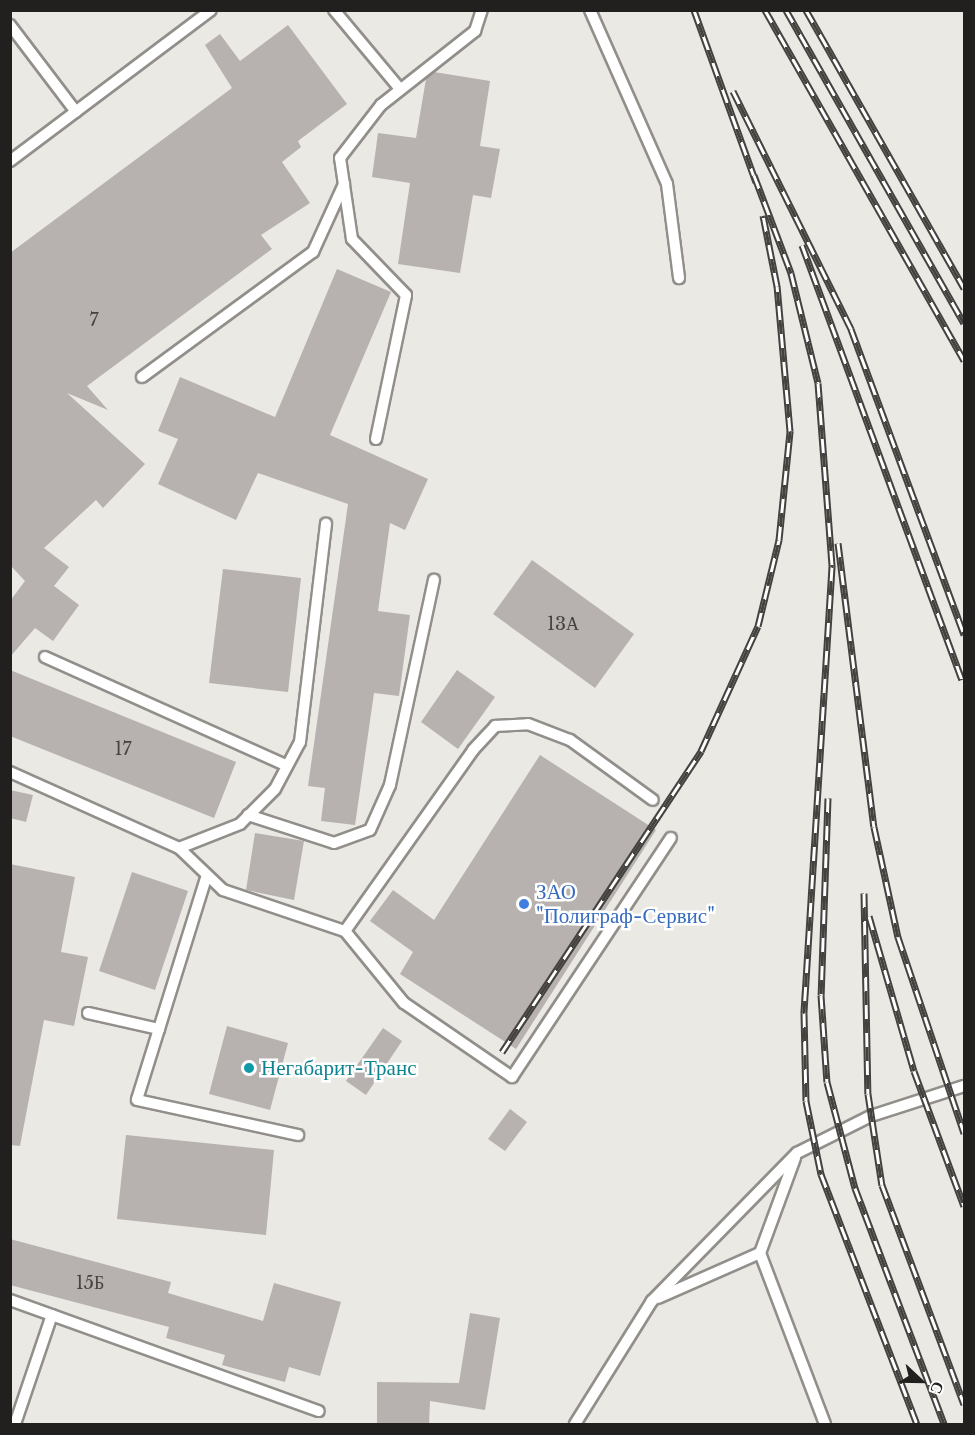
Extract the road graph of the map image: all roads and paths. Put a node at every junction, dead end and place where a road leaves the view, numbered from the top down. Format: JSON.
{"nodes":[{"id":1,"x":212,"y":10,"type":"edge"},
{"id":2,"x":334,"y":10,"type":"edge"},
{"id":3,"x":482,"y":10,"type":"edge"},
{"id":4,"x":590,"y":10,"type":"edge"},
{"id":5,"x":10,"y":25,"type":"edge"},
{"id":6,"x":400,"y":89,"type":"junction"},
{"id":7,"x":76,"y":112,"type":"junction"},
{"id":8,"x":10,"y":162,"type":"edge"},
{"id":9,"x":344,"y":184,"type":"junction"},
{"id":10,"x":679,"y":278,"type":"dead end"},
{"id":11,"x":142,"y":377,"type":"dead end"},
{"id":12,"x":376,"y":439,"type":"dead end"},
{"id":13,"x":326,"y":524,"type":"dead end"},
{"id":14,"x":434,"y":580,"type":"dead end"},
{"id":15,"x":45,"y":657,"type":"dead end"},
{"id":16,"x":287,"y":766,"type":"junction"},
{"id":17,"x":10,"y":772,"type":"edge"},
{"id":18,"x":653,"y":800,"type":"dead end"},
{"id":19,"x":248,"y":815,"type":"junction"},
{"id":20,"x":670,"y":838,"type":"dead end"},
{"id":21,"x":179,"y":848,"type":"junction"},
{"id":22,"x":206,"y":878,"type":"junction"},
{"id":23,"x":345,"y":931,"type":"junction"},
{"id":24,"x":88,"y":1013,"type":"dead end"},
{"id":25,"x":159,"y":1029,"type":"junction"},
{"id":26,"x":964,"y":1086,"type":"edge"},
{"id":27,"x":298,"y":1135,"type":"dead end"},
{"id":28,"x":797,"y":1153,"type":"junction"},
{"id":29,"x":760,"y":1253,"type":"junction"},
{"id":30,"x":10,"y":1300,"type":"edge"},
{"id":31,"x":652,"y":1301,"type":"junction"},
{"id":32,"x":52,"y":1315,"type":"junction"},
{"id":33,"x":320,"y":1411,"type":"dead end"},
{"id":34,"x":15,"y":1425,"type":"edge"},
{"id":35,"x":575,"y":1425,"type":"edge"},
{"id":36,"x":825,"y":1425,"type":"edge"}],
"edges":[{"from":1,"to":7,"type":"lane"},
{"from":2,"to":6,"type":"lane"},
{"from":3,"to":6,"type":"lane"},
{"from":4,"to":10,"type":"lane"},
{"from":5,"to":7,"type":"lane"},
{"from":6,"to":9,"type":"lane"},
{"from":7,"to":8,"type":"lane"},
{"from":9,"to":11,"type":"lane"},
{"from":9,"to":12,"type":"lane"},
{"from":13,"to":16,"type":"lane"},
{"from":14,"to":19,"type":"lane"},
{"from":15,"to":16,"type":"lane"},
{"from":16,"to":19,"type":"lane"},
{"from":17,"to":21,"type":"lane"},
{"from":18,"to":23,"type":"lane"},
{"from":19,"to":21,"type":"lane"},
{"from":20,"to":23,"type":"lane"},
{"from":21,"to":22,"type":"lane"},
{"from":22,"to":23,"type":"lane"},
{"from":22,"to":25,"type":"lane"},
{"from":24,"to":25,"type":"lane"},
{"from":25,"to":27,"type":"lane"},
{"from":26,"to":28,"type":"lane"},
{"from":28,"to":29,"type":"lane"},
{"from":28,"to":31,"type":"lane"},
{"from":29,"to":31,"type":"lane"},
{"from":29,"to":36,"type":"lane"},
{"from":30,"to":32,"type":"lane"},
{"from":31,"to":35,"type":"lane"},
{"from":32,"to":33,"type":"lane"},
{"from":32,"to":34,"type":"lane"}]}
